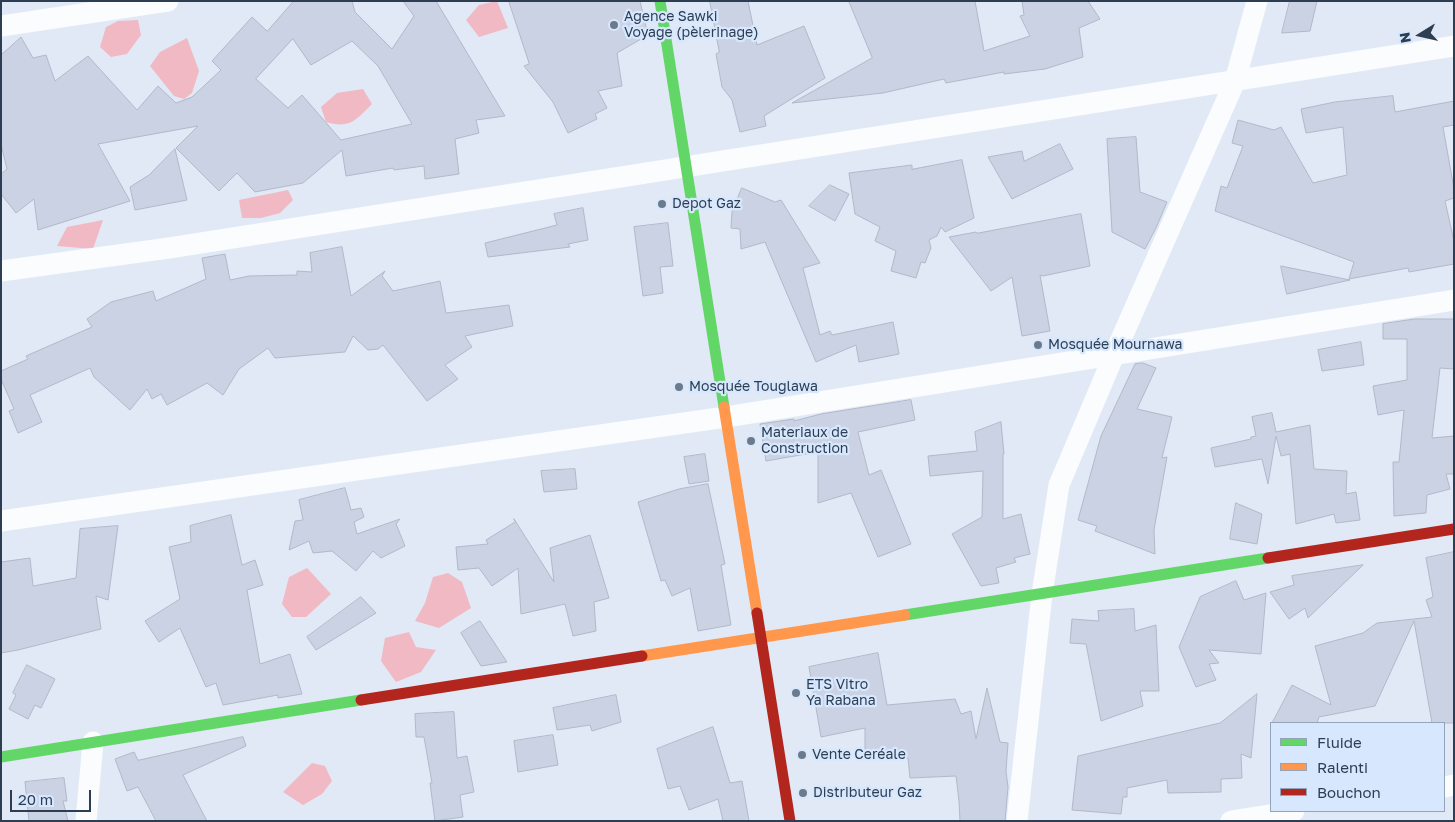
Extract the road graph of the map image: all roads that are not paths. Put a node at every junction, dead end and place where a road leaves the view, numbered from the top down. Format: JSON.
{"nodes":[{"id":1,"x":168,"y":1,"type":"edge"},
{"id":2,"x":660,"y":1,"type":"edge"},
{"id":3,"x":1257,"y":1,"type":"edge"},
{"id":4,"x":1,"y":26,"type":"edge"},
{"id":5,"x":1454,"y":46,"type":"edge"},
{"id":6,"x":1235,"y":81,"type":"junction"},
{"id":7,"x":686,"y":167,"type":"junction"},
{"id":8,"x":1,"y":271,"type":"edge"},
{"id":9,"x":1454,"y":300,"type":"edge"},
{"id":10,"x":1114,"y":355,"type":"junction"},
{"id":11,"x":726,"y":418,"type":"junction"},
{"id":12,"x":1,"y":521,"type":"edge"},
{"id":13,"x":1454,"y":529,"type":"edge"},
{"id":14,"x":1042,"y":594,"type":"junction"},
{"id":15,"x":762,"y":638,"type":"junction"},
{"id":16,"x":93,"y":742,"type":"junction"},
{"id":17,"x":1,"y":757,"type":"edge"},
{"id":18,"x":1288,"y":812,"type":"edge"},
{"id":19,"x":86,"y":821,"type":"edge"},
{"id":20,"x":790,"y":821,"type":"edge"},
{"id":21,"x":1017,"y":821,"type":"edge"},
{"id":22,"x":1231,"y":821,"type":"edge"}],
"edges":[{"from":1,"to":4,"type":"street"},
{"from":2,"to":7,"type":"street"},
{"from":3,"to":6,"type":"street"},
{"from":5,"to":6,"type":"street"},
{"from":6,"to":7,"type":"street"},
{"from":6,"to":10,"type":"street"},
{"from":7,"to":8,"type":"street"},
{"from":7,"to":11,"type":"street"},
{"from":9,"to":10,"type":"street"},
{"from":10,"to":11,"type":"street"},
{"from":10,"to":14,"type":"street"},
{"from":11,"to":12,"type":"street"},
{"from":11,"to":15,"type":"street"},
{"from":13,"to":14,"type":"street"},
{"from":14,"to":15,"type":"street"},
{"from":14,"to":21,"type":"street"},
{"from":15,"to":16,"type":"street"},
{"from":15,"to":20,"type":"street"},
{"from":16,"to":17,"type":"street"},
{"from":16,"to":19,"type":"street"},
{"from":18,"to":22,"type":"street"}]}
